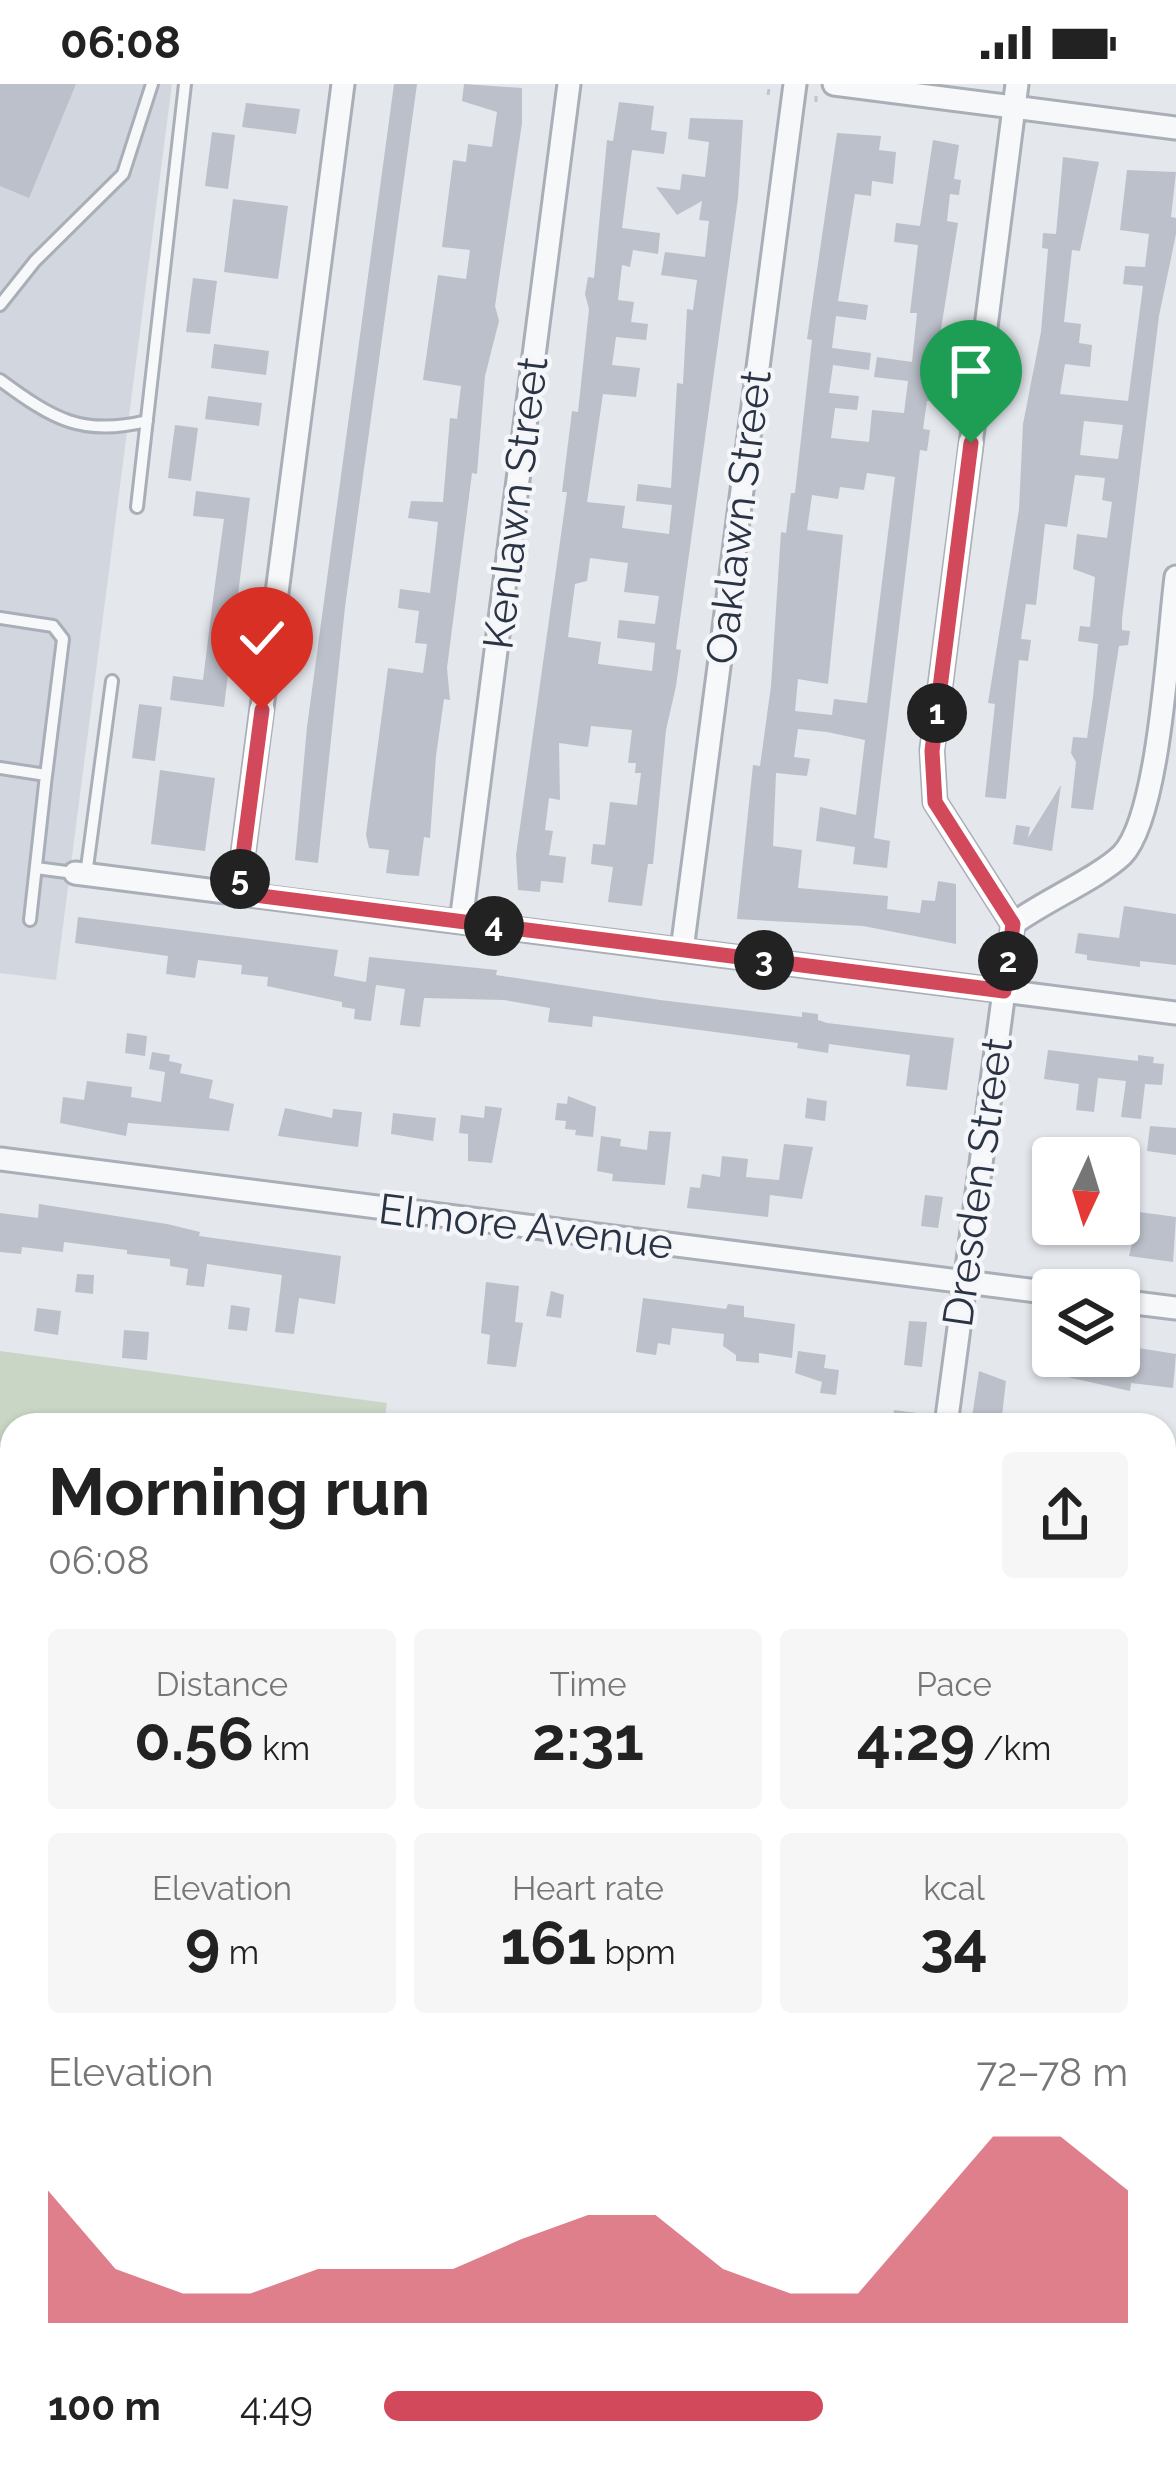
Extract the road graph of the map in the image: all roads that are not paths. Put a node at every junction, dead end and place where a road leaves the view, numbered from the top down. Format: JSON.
{"nodes":[{"id":1,"x":152,"y":84,"type":"edge"},
{"id":2,"x":185,"y":84,"type":"edge"},
{"id":3,"x":343,"y":84,"type":"edge"},
{"id":4,"x":568,"y":84,"type":"edge"},
{"id":5,"x":794,"y":84,"type":"edge"},
{"id":6,"x":822,"y":94,"type":"edge"},
{"id":7,"x":1016,"y":96,"type":"edge"},
{"id":8,"x":1176,"y":128,"type":"edge"},
{"id":9,"x":0,"y":305,"type":"edge"},
{"id":10,"x":0,"y":380,"type":"edge"},
{"id":11,"x":147,"y":421,"type":"junction"},
{"id":12,"x":137,"y":507,"type":"dead end"},
{"id":13,"x":1176,"y":577,"type":"edge"},
{"id":14,"x":0,"y":618,"type":"edge"},
{"id":15,"x":112,"y":681,"type":"dead end"},
{"id":16,"x":0,"y":768,"type":"edge"},
{"id":17,"x":46,"y":776,"type":"junction"},
{"id":18,"x":36,"y":868,"type":"junction"},
{"id":19,"x":80,"y":874,"type":"junction"},
{"id":20,"x":238,"y":893,"type":"junction"},
{"id":21,"x":30,"y":920,"type":"dead end"},
{"id":22,"x":461,"y":922,"type":"junction"},
{"id":23,"x":1013,"y":924,"type":"junction"},
{"id":24,"x":682,"y":950,"type":"junction"},
{"id":25,"x":1004,"y":991,"type":"junction"},
{"id":26,"x":1176,"y":1013,"type":"edge"},
{"id":27,"x":0,"y":1159,"type":"edge"},
{"id":28,"x":962,"y":1281,"type":"junction"},
{"id":29,"x":1032,"y":1290,"type":"edge"},
{"id":30,"x":1140,"y":1304,"type":"edge"},
{"id":31,"x":1176,"y":1308,"type":"edge"},
{"id":32,"x":947,"y":1413,"type":"edge"}],
"edges":[{"from":1,"to":9,"type":"lane"},
{"from":2,"to":11,"type":"lane"},
{"from":3,"to":20,"type":"street"},
{"from":4,"to":22,"type":"street","name":"Kenlawn Street"},
{"from":5,"to":24,"type":"street","name":"Oaklawn Street"},
{"from":6,"to":7,"type":"street"},
{"from":7,"to":8,"type":"street"},
{"from":7,"to":23,"type":"street"},
{"from":10,"to":11,"type":"lane"},
{"from":11,"to":12,"type":"lane"},
{"from":13,"to":23,"type":"street"},
{"from":14,"to":17,"type":"lane"},
{"from":15,"to":19,"type":"lane"},
{"from":16,"to":17,"type":"lane"},
{"from":17,"to":18,"type":"lane"},
{"from":18,"to":19,"type":"lane"},
{"from":18,"to":21,"type":"lane"},
{"from":19,"to":20,"type":"street"},
{"from":20,"to":22,"type":"street"},
{"from":22,"to":24,"type":"street"},
{"from":23,"to":25,"type":"street","name":"Dresden Street"},
{"from":24,"to":25,"type":"street"},
{"from":25,"to":26,"type":"street"},
{"from":25,"to":28,"type":"street","name":"Dresden Street"},
{"from":27,"to":28,"type":"street","name":"Elmore Avenue"},
{"from":28,"to":29,"type":"street","name":"Elmore Avenue"},
{"from":28,"to":32,"type":"street","name":"Dresden Street"},
{"from":30,"to":31,"type":"street"}]}
